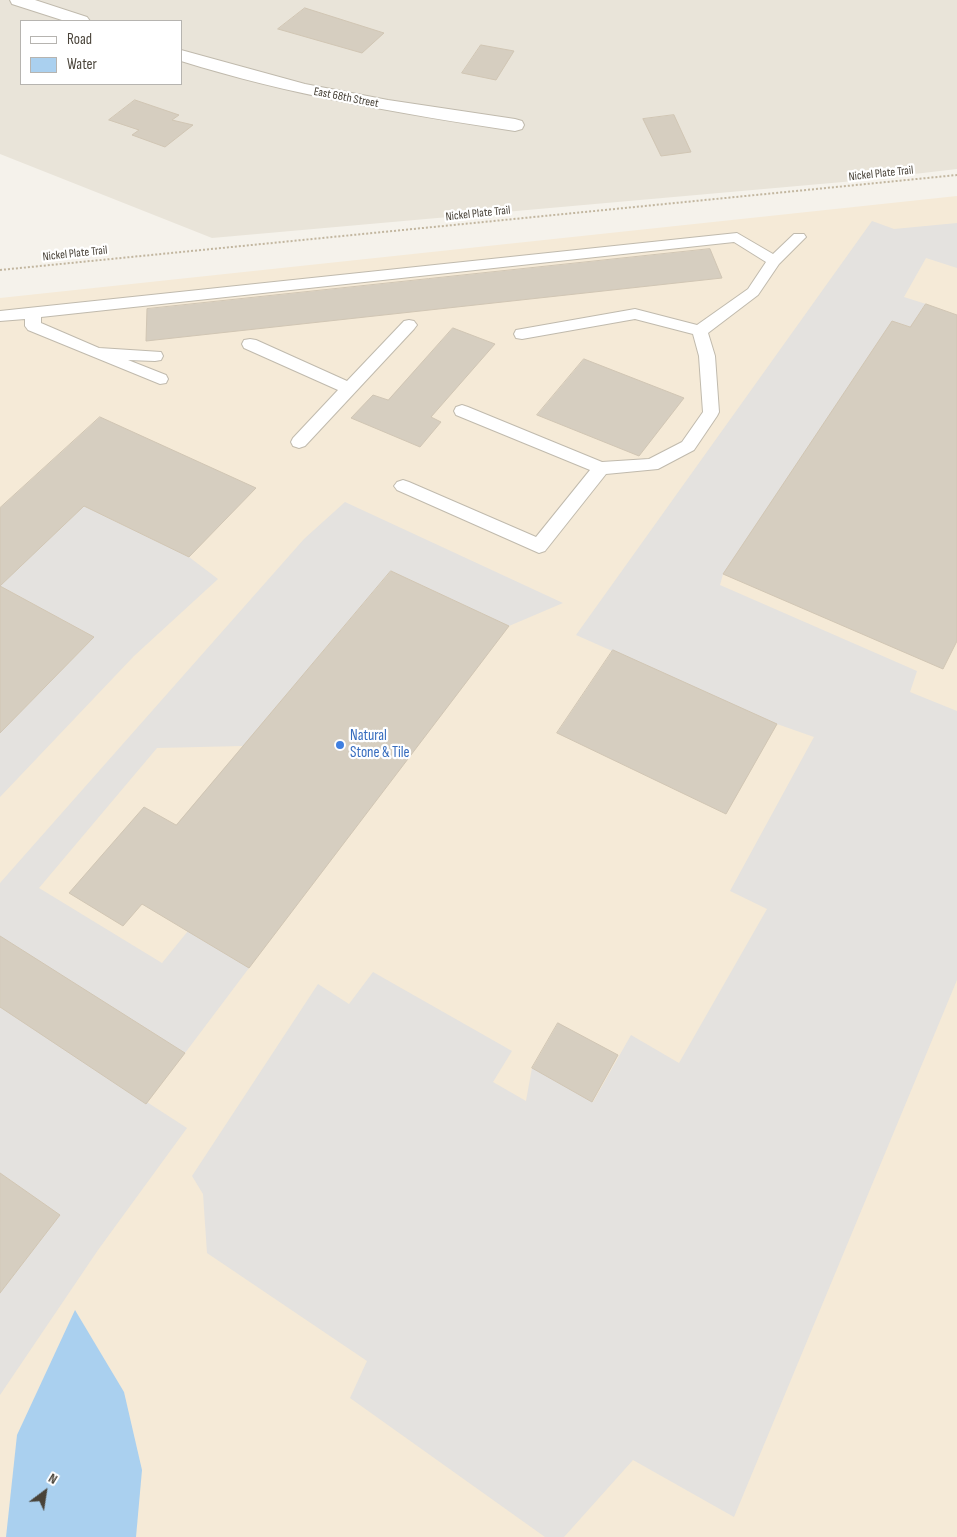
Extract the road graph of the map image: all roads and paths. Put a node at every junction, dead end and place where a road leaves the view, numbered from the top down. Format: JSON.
{"nodes":[{"id":1,"x":18,"y":0,"type":"edge"},
{"id":2,"x":78,"y":20,"type":"edge"},
{"id":3,"x":182,"y":55,"type":"edge"},
{"id":4,"x":514,"y":126,"type":"dead end"},
{"id":5,"x":957,"y":175,"type":"edge"},
{"id":6,"x":799,"y":237,"type":"dead end"},
{"id":7,"x":774,"y":260,"type":"junction"},
{"id":8,"x":0,"y":270,"type":"edge"},
{"id":9,"x":33,"y":313,"type":"junction"},
{"id":10,"x":0,"y":316,"type":"edge"},
{"id":11,"x":409,"y":325,"type":"dead end"},
{"id":12,"x":700,"y":330,"type":"junction"},
{"id":13,"x":522,"y":334,"type":"dead end"},
{"id":14,"x":250,"y":344,"type":"dead end"},
{"id":15,"x":98,"y":353,"type":"junction"},
{"id":16,"x":155,"y":356,"type":"dead end"},
{"id":17,"x":160,"y":379,"type":"dead end"},
{"id":18,"x":349,"y":389,"type":"junction"},
{"id":19,"x":462,"y":411,"type":"dead end"},
{"id":20,"x":299,"y":442,"type":"dead end"},
{"id":21,"x":601,"y":468,"type":"junction"},
{"id":22,"x":404,"y":486,"type":"dead end"}],
"edges":[{"from":1,"to":2,"type":"street"},
{"from":3,"to":4,"type":"street","name":"East 68th Street"},
{"from":5,"to":8,"type":"path","name":"Nickel Plate Trail"},
{"from":6,"to":7,"type":"lane"},
{"from":7,"to":9,"type":"lane"},
{"from":7,"to":12,"type":"lane"},
{"from":9,"to":10,"type":"lane"},
{"from":9,"to":15,"type":"lane"},
{"from":11,"to":18,"type":"lane"},
{"from":12,"to":13,"type":"lane"},
{"from":12,"to":21,"type":"lane"},
{"from":14,"to":18,"type":"lane"},
{"from":15,"to":16,"type":"lane"},
{"from":15,"to":17,"type":"lane"},
{"from":18,"to":20,"type":"lane"},
{"from":19,"to":21,"type":"lane"},
{"from":21,"to":22,"type":"lane"}]}
